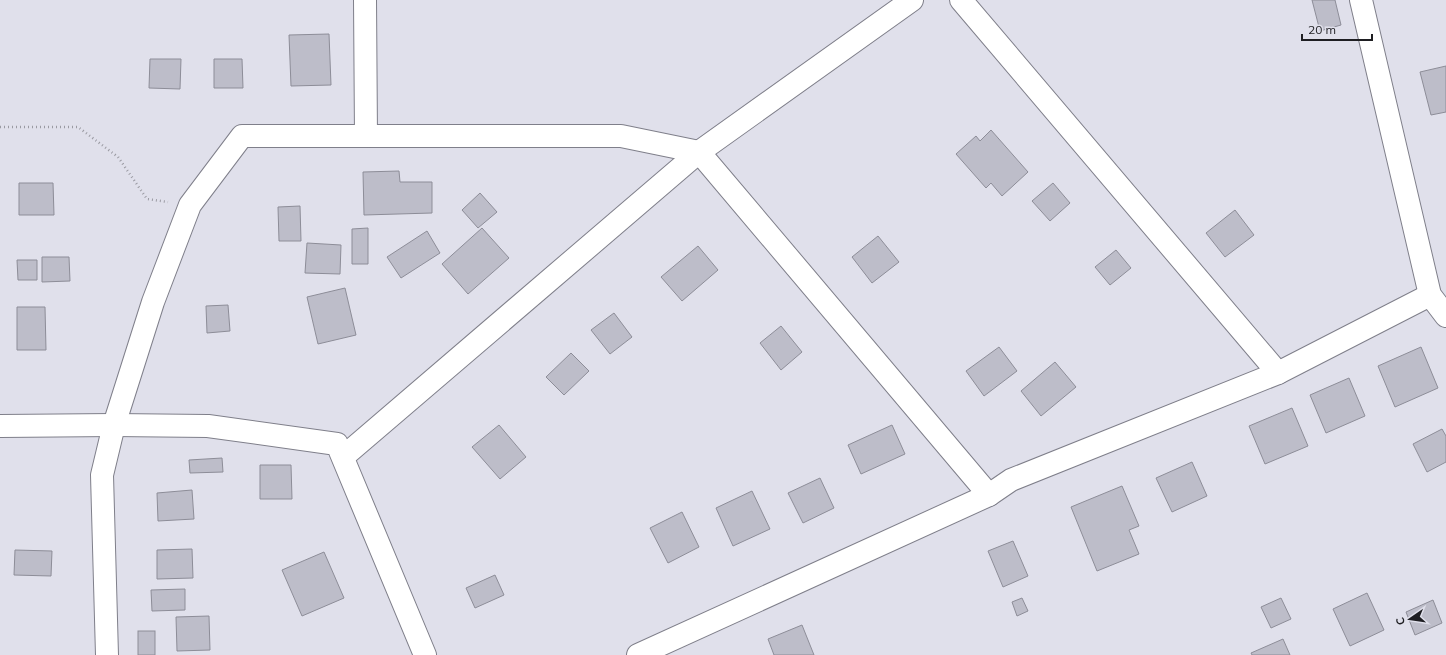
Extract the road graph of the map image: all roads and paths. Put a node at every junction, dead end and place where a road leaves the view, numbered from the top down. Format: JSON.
{"nodes":[{"id":1,"x":365,"y":0,"type":"edge"},
{"id":2,"x":912,"y":0,"type":"edge"},
{"id":3,"x":961,"y":0,"type":"edge"},
{"id":4,"x":1361,"y":0,"type":"edge"},
{"id":5,"x":0,"y":127,"type":"edge"},
{"id":6,"x":366,"y":136,"type":"junction"},
{"id":7,"x":699,"y":152,"type":"junction"},
{"id":8,"x":190,"y":205,"type":"junction"},
{"id":9,"x":1430,"y":295,"type":"junction"},
{"id":10,"x":1446,"y":316,"type":"edge"},
{"id":11,"x":1278,"y":373,"type":"junction"},
{"id":12,"x":114,"y":425,"type":"junction"},
{"id":13,"x":0,"y":426,"type":"edge"},
{"id":14,"x":343,"y":457,"type":"junction"},
{"id":15,"x":989,"y":495,"type":"junction"},
{"id":16,"x":107,"y":655,"type":"edge"},
{"id":17,"x":425,"y":655,"type":"edge"},
{"id":18,"x":638,"y":655,"type":"edge"}],
"edges":[{"from":1,"to":6,"type":"street"},
{"from":2,"to":7,"type":"street"},
{"from":3,"to":11,"type":"street"},
{"from":4,"to":9,"type":"street"},
{"from":5,"to":8,"type":"path"},
{"from":6,"to":7,"type":"street"},
{"from":6,"to":8,"type":"street"},
{"from":7,"to":14,"type":"street"},
{"from":7,"to":15,"type":"street"},
{"from":8,"to":12,"type":"street"},
{"from":9,"to":10,"type":"street"},
{"from":9,"to":11,"type":"street"},
{"from":11,"to":15,"type":"street"},
{"from":12,"to":13,"type":"street"},
{"from":12,"to":14,"type":"street"},
{"from":12,"to":16,"type":"street"},
{"from":14,"to":17,"type":"street"},
{"from":15,"to":18,"type":"street"}]}
